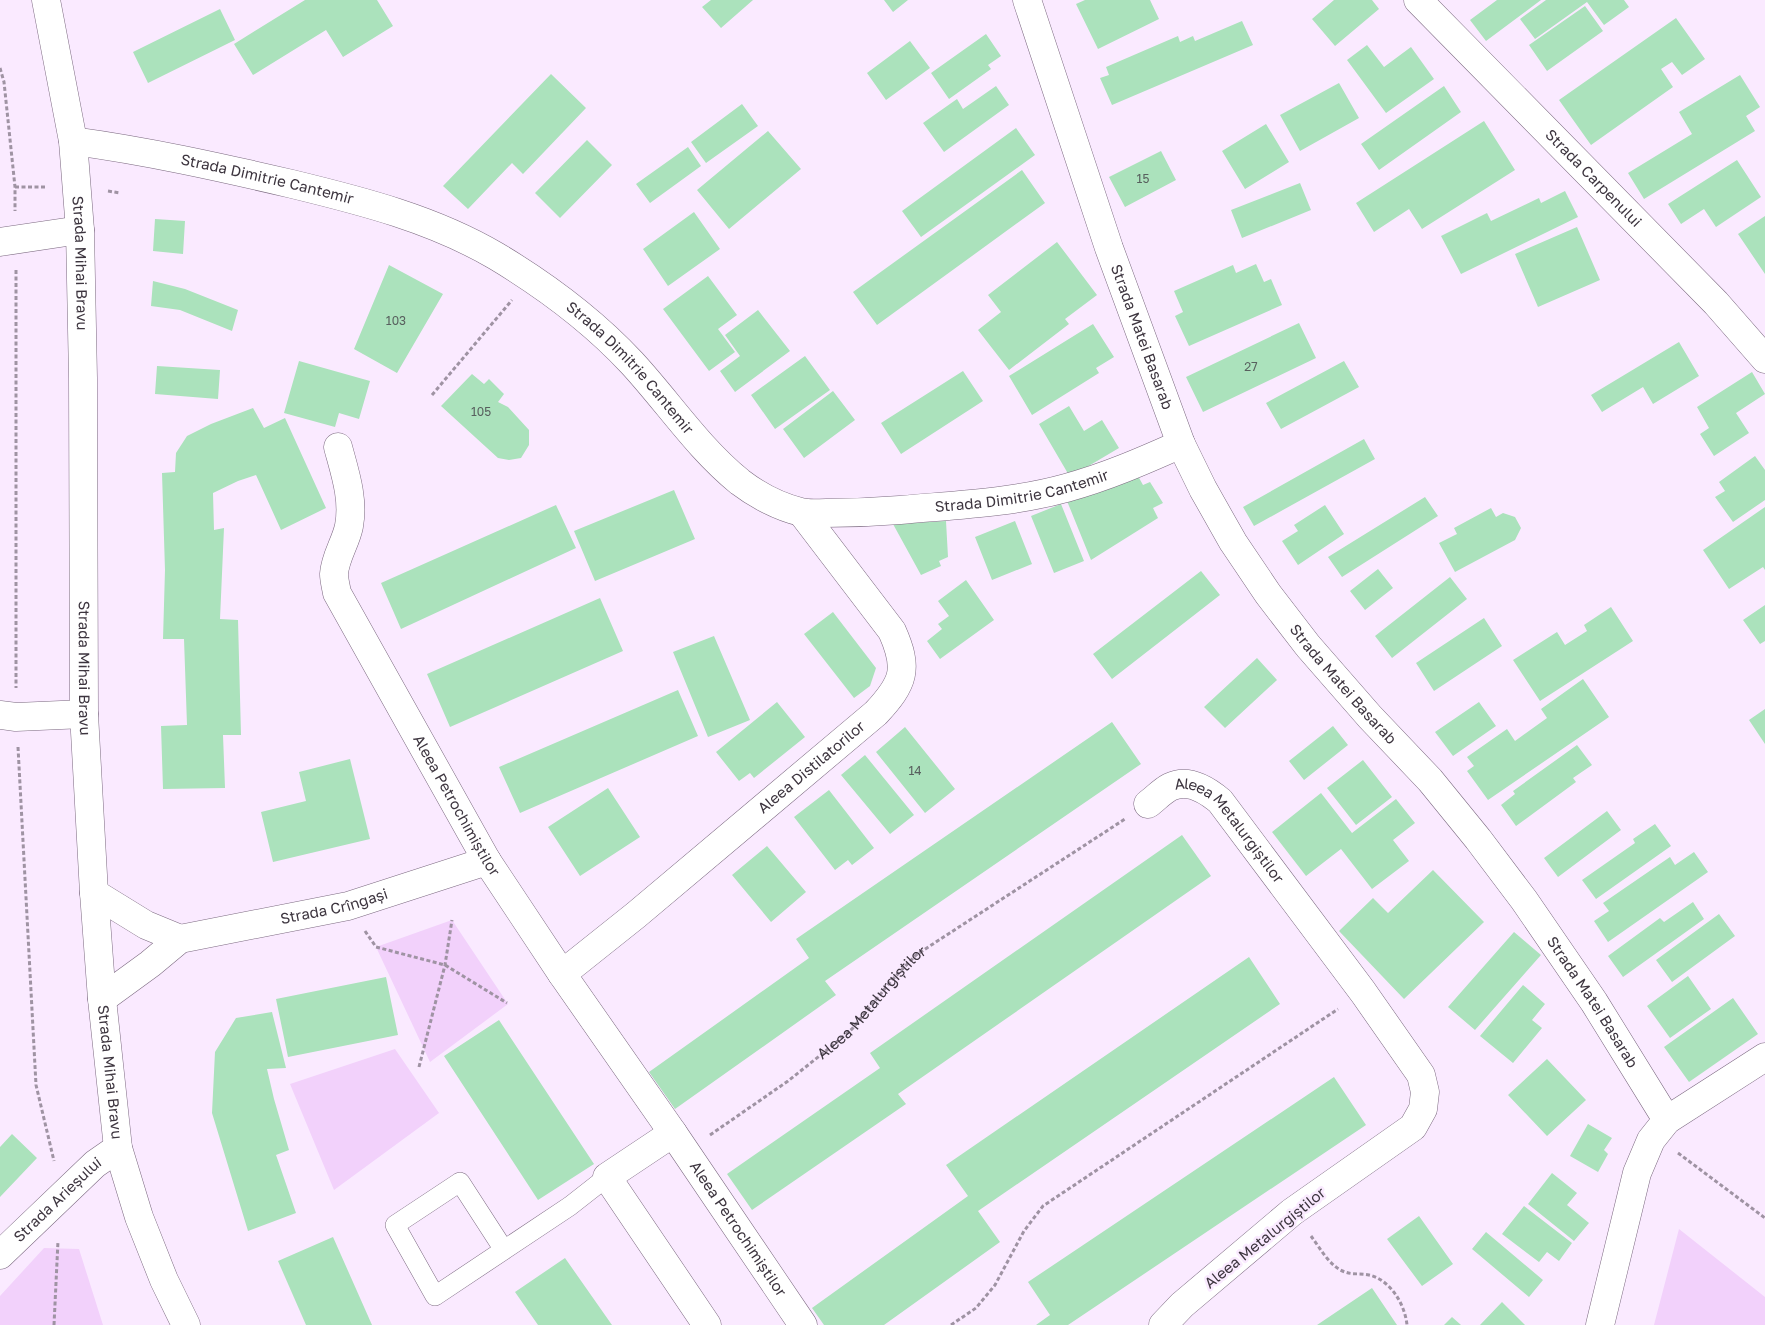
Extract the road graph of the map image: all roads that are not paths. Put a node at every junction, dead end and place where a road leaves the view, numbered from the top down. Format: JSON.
{"nodes":[{"id":1,"x":46,"y":0,"type":"edge"},
{"id":2,"x":1027,"y":0,"type":"edge"},
{"id":3,"x":1418,"y":0,"type":"edge"},
{"id":4,"x":73,"y":141,"type":"junction"},
{"id":5,"x":80,"y":230,"type":"junction"},
{"id":6,"x":8,"y":240,"type":"edge"},
{"id":7,"x":1765,"y":359,"type":"edge"},
{"id":8,"x":1181,"y":444,"type":"junction"},
{"id":9,"x":338,"y":447,"type":"dead end"},
{"id":10,"x":802,"y":513,"type":"junction"},
{"id":11,"x":84,"y":714,"type":"junction"},
{"id":12,"x":8,"y":716,"type":"edge"},
{"id":13,"x":1148,"y":804,"type":"road end"},
{"id":14,"x":487,"y":861,"type":"junction"},
{"id":15,"x":94,"y":893,"type":"junction"},
{"id":16,"x":180,"y":939,"type":"junction"},
{"id":17,"x":562,"y":974,"type":"junction"},
{"id":18,"x":102,"y":999,"type":"junction"},
{"id":19,"x":1765,"y":1057,"type":"edge"},
{"id":20,"x":1667,"y":1120,"type":"junction"},
{"id":21,"x":679,"y":1142,"type":"junction"},
{"id":22,"x":118,"y":1148,"type":"junction"},
{"id":23,"x":607,"y":1177,"type":"junction"},
{"id":24,"x":504,"y":1250,"type":"junction"},
{"id":25,"x":0,"y":1255,"type":"edge"},
{"id":26,"x":186,"y":1325,"type":"edge"},
{"id":27,"x":707,"y":1325,"type":"edge"},
{"id":28,"x":803,"y":1325,"type":"edge"},
{"id":29,"x":1163,"y":1325,"type":"edge"},
{"id":30,"x":1600,"y":1325,"type":"edge"}],
"edges":[{"from":1,"to":4,"type":"street","name":"Strada Mihai Bravu"},
{"from":2,"to":8,"type":"street","name":"Strada Matei Basarab"},
{"from":3,"to":7,"type":"street","name":"Strada Carpenului"},
{"from":4,"to":5,"type":"street","name":"Strada Mihai Bravu"},
{"from":4,"to":10,"type":"street","name":"Strada Dimitrie Cantemir"},
{"from":5,"to":6,"type":"street"},
{"from":5,"to":11,"type":"street","name":"Strada Mihai Bravu"},
{"from":8,"to":10,"type":"street","name":"Strada Dimitrie Cantemir"},
{"from":8,"to":20,"type":"street","name":"Strada Matei Basarab"},
{"from":9,"to":14,"type":"street","name":"Aleea Petrochimiștilor"},
{"from":10,"to":17,"type":"street","name":"Aleea Distilatorilor"},
{"from":11,"to":12,"type":"street"},
{"from":11,"to":15,"type":"street","name":"Strada Mihai Bravu"},
{"from":13,"to":29,"type":"street","name":"Aleea Metalurgiștilor"},
{"from":14,"to":16,"type":"street","name":"Strada Crîngași"},
{"from":14,"to":17,"type":"street","name":"Aleea Petrochimiștilor"},
{"from":15,"to":16,"type":"street"},
{"from":15,"to":18,"type":"street","name":"Strada Mihai Bravu"},
{"from":16,"to":18,"type":"street","name":"Strada Crîngași"},
{"from":17,"to":21,"type":"street","name":"Aleea Petrochimiștilor"},
{"from":18,"to":22,"type":"street","name":"Strada Mihai Bravu"},
{"from":19,"to":20,"type":"street"},
{"from":20,"to":30,"type":"street"},
{"from":21,"to":23,"type":"street"},
{"from":21,"to":28,"type":"street","name":"Aleea Petrochimiștilor"},
{"from":22,"to":25,"type":"street","name":"Strada Arieșului"},
{"from":22,"to":26,"type":"street","name":"Strada Mihai Bravu"},
{"from":23,"to":24,"type":"lane"},
{"from":23,"to":27,"type":"street"},
{"from":24,"to":24,"type":"lane"}]}
